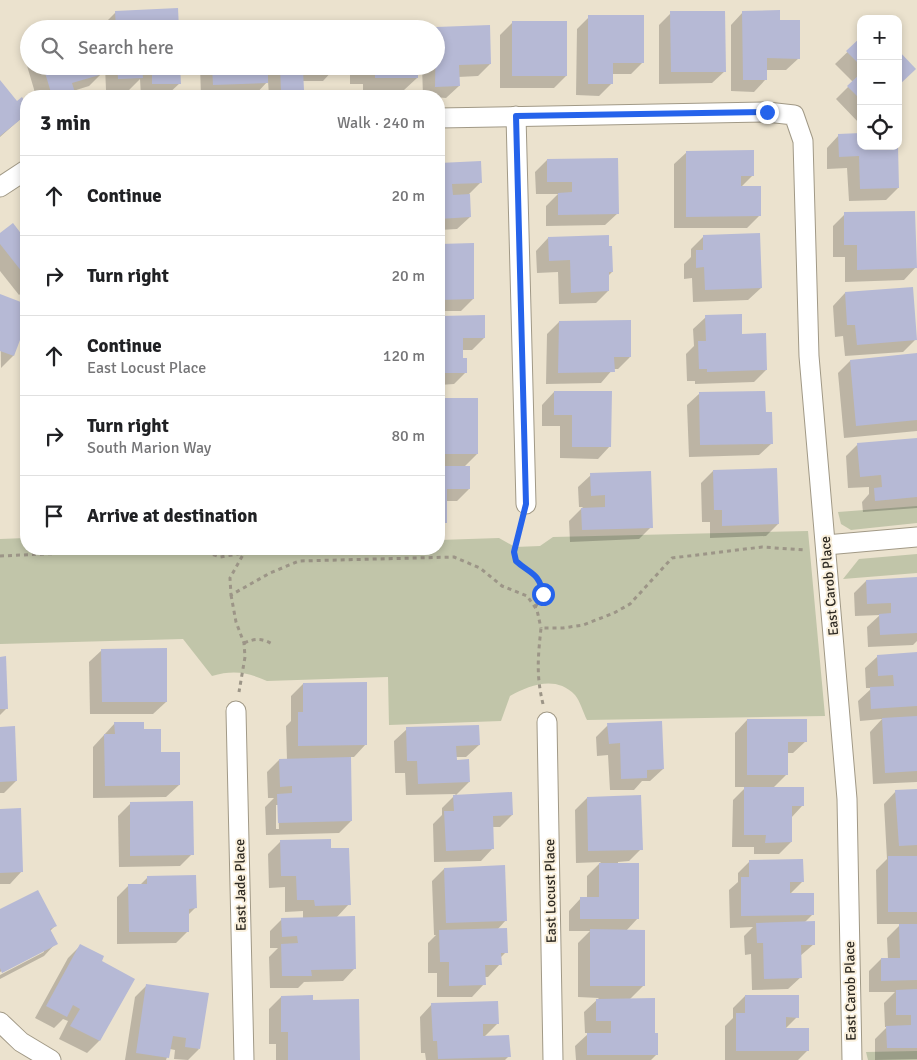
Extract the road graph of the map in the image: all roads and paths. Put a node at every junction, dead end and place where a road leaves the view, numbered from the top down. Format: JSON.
{"nodes":[{"id":1,"x":516,"y":116,"type":"junction"},
{"id":2,"x":445,"y":118,"type":"edge"},
{"id":3,"x":20,"y":174,"type":"edge"},
{"id":4,"x":0,"y":187,"type":"edge"},
{"id":5,"x":526,"y":504,"type":"joint"},
{"id":6,"x":917,"y":537,"type":"edge"},
{"id":7,"x":826,"y":547,"type":"junction"},
{"id":8,"x":22,"y":555,"type":"edge"},
{"id":9,"x":214,"y":555,"type":"edge"},
{"id":10,"x":228,"y":555,"type":"edge"},
{"id":11,"x":241,"y":555,"type":"edge"},
{"id":12,"x":0,"y":556,"type":"edge"},
{"id":13,"x":231,"y":594,"type":"junction"},
{"id":14,"x":535,"y":608,"type":"junction"},
{"id":15,"x":541,"y":628,"type":"junction"},
{"id":16,"x":244,"y":643,"type":"junction"},
{"id":17,"x":274,"y":645,"type":"dead end"},
{"id":18,"x":236,"y":711,"type":"joint"},
{"id":19,"x":547,"y":722,"type":"joint"},
{"id":20,"x":0,"y":1022,"type":"edge"},
{"id":21,"x":51,"y":1060,"type":"edge"},
{"id":22,"x":244,"y":1060,"type":"edge"},
{"id":23,"x":553,"y":1060,"type":"edge"},
{"id":24,"x":852,"y":1060,"type":"edge"}],
"edges":[{"from":1,"to":2,"type":"street"},
{"from":1,"to":5,"type":"street"},
{"from":1,"to":7,"type":"street","name":"East Carob Place"},
{"from":3,"to":4,"type":"street"},
{"from":5,"to":14,"type":"path"},
{"from":6,"to":7,"type":"street"},
{"from":7,"to":15,"type":"path"},
{"from":7,"to":24,"type":"street","name":"East Carob Place"},
{"from":8,"to":12,"type":"path"},
{"from":9,"to":10,"type":"path"},
{"from":11,"to":13,"type":"path"},
{"from":13,"to":14,"type":"path"},
{"from":13,"to":16,"type":"path"},
{"from":14,"to":15,"type":"path"},
{"from":15,"to":19,"type":"path"},
{"from":16,"to":17,"type":"path"},
{"from":16,"to":18,"type":"path"},
{"from":18,"to":22,"type":"street","name":"East Jade Place"},
{"from":19,"to":23,"type":"street","name":"East Locust Place"},
{"from":20,"to":21,"type":"street"}]}
